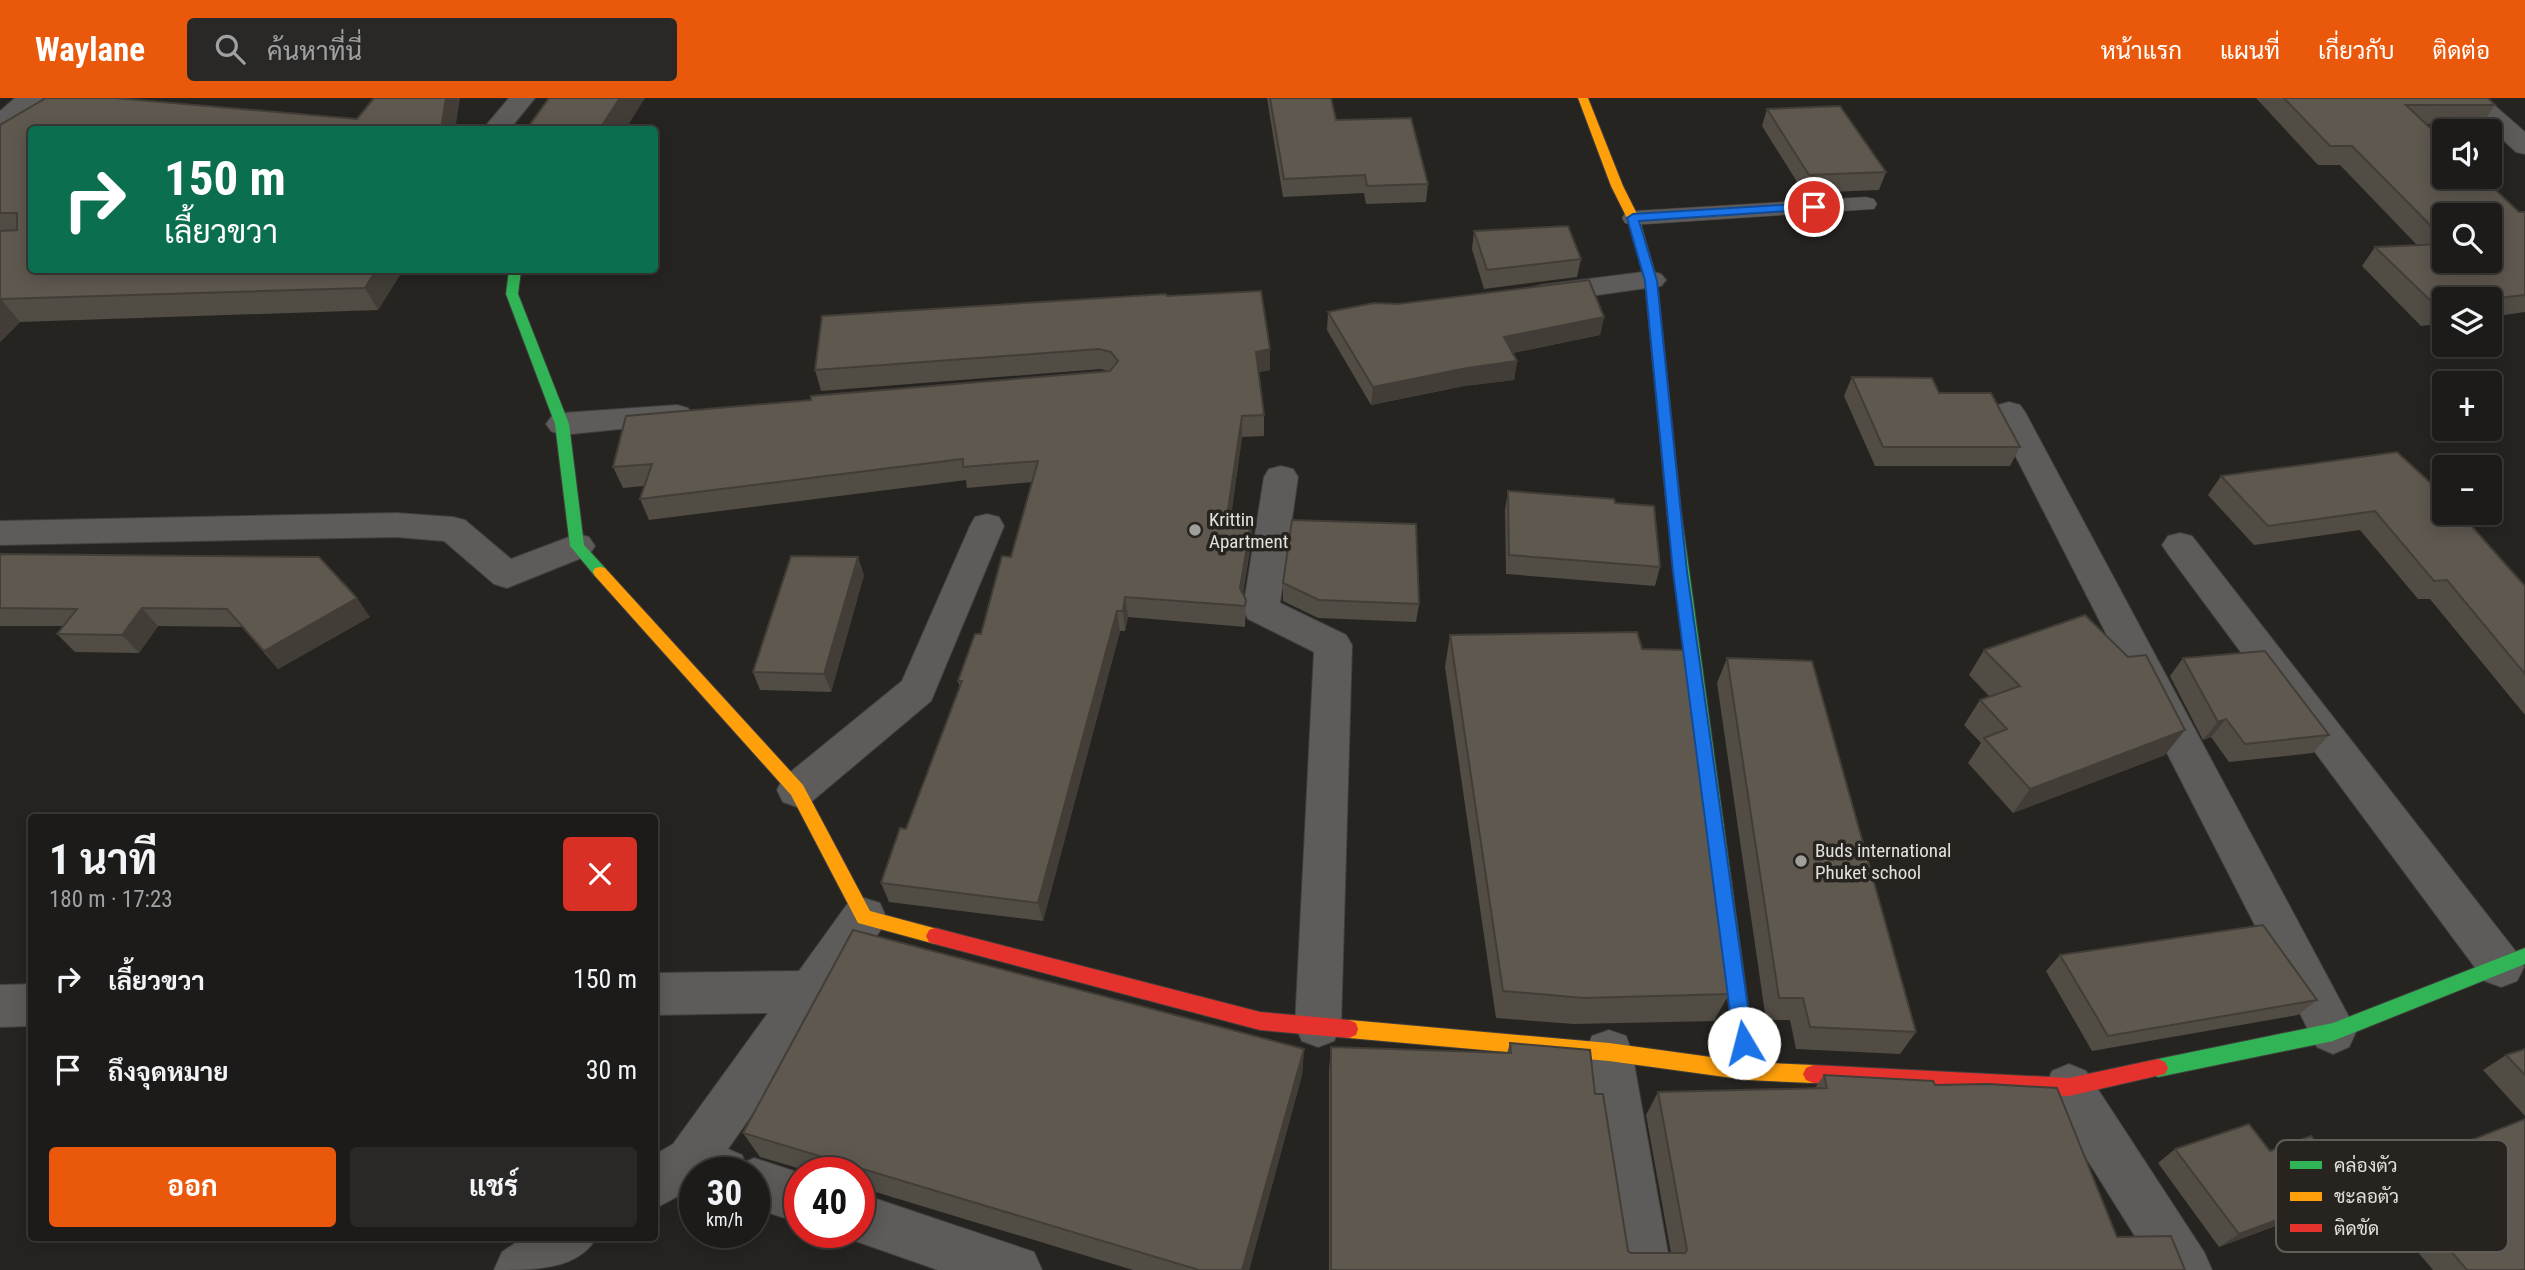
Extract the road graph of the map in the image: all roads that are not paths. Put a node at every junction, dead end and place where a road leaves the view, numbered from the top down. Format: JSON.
{"nodes":[{"id":1,"x":30,"y":98,"type":"edge"},
{"id":2,"x":522,"y":98,"type":"edge"},
{"id":3,"x":1583,"y":98,"type":"edge"},
{"id":4,"x":2471,"y":98,"type":"edge"},
{"id":5,"x":0,"y":124,"type":"edge"},
{"id":6,"x":498,"y":126,"type":"edge"},
{"id":7,"x":2525,"y":146,"type":"edge"},
{"id":8,"x":1866,"y":204,"type":"dead end"},
{"id":9,"x":1633,"y":218,"type":"junction"},
{"id":10,"x":515,"y":273,"type":"edge"},
{"id":11,"x":1651,"y":281,"type":"junction"},
{"id":12,"x":1517,"y":296,"type":"edge"},
{"id":13,"x":2009,"y":412,"type":"dead end"},
{"id":14,"x":700,"y":413,"type":"edge"},
{"id":15,"x":562,"y":424,"type":"junction"},
{"id":16,"x":1281,"y":477,"type":"dead end"},
{"id":17,"x":987,"y":526,"type":"dead end"},
{"id":18,"x":0,"y":533,"type":"edge"},
{"id":19,"x":2180,"y":545,"type":"dead end"},
{"id":20,"x":577,"y":546,"type":"junction"},
{"id":21,"x":797,"y":790,"type":"junction"},
{"id":22,"x":864,"y":917,"type":"junction"},
{"id":23,"x":2513,"y":962,"type":"edge"},
{"id":24,"x":811,"y":992,"type":"junction"},
{"id":25,"x":658,"y":994,"type":"edge"},
{"id":26,"x":28,"y":1005,"type":"edge"},
{"id":27,"x":0,"y":1006,"type":"edge"},
{"id":28,"x":1318,"y":1026,"type":"junction"},
{"id":29,"x":2333,"y":1032,"type":"junction"},
{"id":30,"x":1609,"y":1052,"type":"junction"},
{"id":31,"x":1747,"y":1071,"type":"junction"},
{"id":32,"x":2068,"y":1087,"type":"junction"},
{"id":33,"x":699,"y":1157,"type":"edge"},
{"id":34,"x":875,"y":1223,"type":"edge"},
{"id":35,"x":565,"y":1241,"type":"edge"},
{"id":36,"x":520,"y":1270,"type":"edge"},
{"id":37,"x":1016,"y":1270,"type":"edge"},
{"id":38,"x":1645,"y":1270,"type":"edge"},
{"id":39,"x":2186,"y":1270,"type":"edge"}],
"edges":[{"from":1,"to":5,"type":"street"},
{"from":2,"to":6,"type":"street"},
{"from":3,"to":9,"type":"street"},
{"from":4,"to":7,"type":"street"},
{"from":8,"to":9,"type":"lane"},
{"from":9,"to":11,"type":"street"},
{"from":10,"to":15,"type":"street"},
{"from":11,"to":12,"type":"street"},
{"from":11,"to":31,"type":"street"},
{"from":13,"to":29,"type":"street"},
{"from":14,"to":15,"type":"street"},
{"from":15,"to":20,"type":"street"},
{"from":16,"to":28,"type":"street"},
{"from":17,"to":21,"type":"street"},
{"from":18,"to":20,"type":"street"},
{"from":19,"to":23,"type":"street"},
{"from":20,"to":21,"type":"street"},
{"from":21,"to":22,"type":"street"},
{"from":22,"to":24,"type":"street"},
{"from":22,"to":28,"type":"street"},
{"from":23,"to":29,"type":"street"},
{"from":24,"to":25,"type":"street"},
{"from":24,"to":33,"type":"street"},
{"from":26,"to":27,"type":"street"},
{"from":28,"to":30,"type":"street"},
{"from":29,"to":32,"type":"street"},
{"from":30,"to":31,"type":"street"},
{"from":30,"to":38,"type":"street"},
{"from":31,"to":32,"type":"street"},
{"from":32,"to":39,"type":"street"},
{"from":34,"to":37,"type":"street"},
{"from":35,"to":36,"type":"street"}]}
